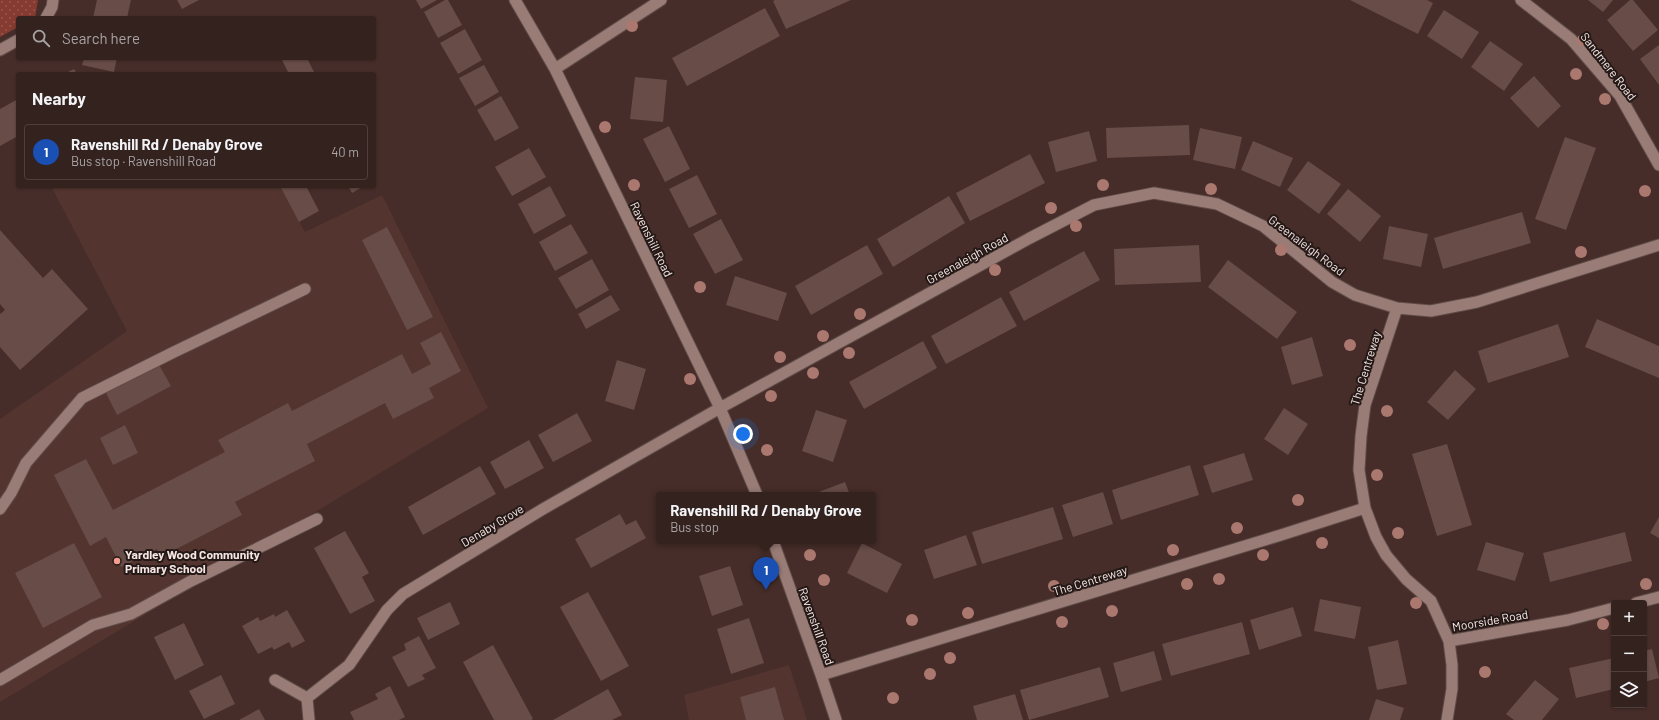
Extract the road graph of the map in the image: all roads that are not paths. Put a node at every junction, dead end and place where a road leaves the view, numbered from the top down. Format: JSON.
{"nodes":[{"id":1,"x":53,"y":0,"type":"edge"},
{"id":2,"x":515,"y":0,"type":"edge"},
{"id":3,"x":661,"y":0,"type":"edge"},
{"id":4,"x":1521,"y":0,"type":"edge"},
{"id":5,"x":47,"y":16,"type":"edge"},
{"id":6,"x":16,"y":41,"type":"edge"},
{"id":7,"x":0,"y":50,"type":"edge"},
{"id":8,"x":555,"y":69,"type":"junction"},
{"id":9,"x":1659,"y":165,"type":"edge"},
{"id":10,"x":1659,"y":245,"type":"edge"},
{"id":11,"x":305,"y":289,"type":"dead end"},
{"id":12,"x":1397,"y":308,"type":"junction"},
{"id":13,"x":720,"y":408,"type":"junction"},
{"id":14,"x":756,"y":492,"type":"edge"},
{"id":15,"x":1365,"y":508,"type":"junction"},
{"id":16,"x":0,"y":509,"type":"edge"},
{"id":17,"x":317,"y":519,"type":"dead end"},
{"id":18,"x":774,"y":544,"type":"edge"},
{"id":19,"x":1659,"y":597,"type":"edge"},
{"id":20,"x":1647,"y":600,"type":"edge"},
{"id":21,"x":1611,"y":609,"type":"edge"},
{"id":22,"x":1449,"y":641,"type":"junction"},
{"id":23,"x":821,"y":676,"type":"junction"},
{"id":24,"x":0,"y":680,"type":"edge"},
{"id":25,"x":275,"y":680,"type":"dead end"},
{"id":26,"x":307,"y":698,"type":"junction"},
{"id":27,"x":310,"y":720,"type":"edge"},
{"id":28,"x":836,"y":720,"type":"edge"},
{"id":29,"x":1447,"y":720,"type":"edge"}],
"edges":[{"from":1,"to":5,"type":"street"},
{"from":2,"to":8,"type":"street","name":"Ravenshill Road"},
{"from":3,"to":8,"type":"street"},
{"from":4,"to":9,"type":"street","name":"Sandmere Road"},
{"from":6,"to":7,"type":"street"},
{"from":8,"to":13,"type":"street","name":"Ravenshill Road"},
{"from":10,"to":12,"type":"street","name":"Greenaleigh Road"},
{"from":11,"to":16,"type":"street"},
{"from":12,"to":13,"type":"street","name":"Greenaleigh Road"},
{"from":12,"to":15,"type":"street","name":"The Centreway"},
{"from":13,"to":14,"type":"street","name":"Ravenshill Road"},
{"from":13,"to":26,"type":"street","name":"Denaby Grove"},
{"from":15,"to":22,"type":"street","name":"The Centreway"},
{"from":15,"to":23,"type":"street","name":"The Centreway"},
{"from":17,"to":24,"type":"street"},
{"from":18,"to":23,"type":"street","name":"Ravenshill Road"},
{"from":19,"to":20,"type":"street"},
{"from":21,"to":22,"type":"street","name":"Moorside Road"},
{"from":22,"to":29,"type":"street","name":"Moorside Road"},
{"from":23,"to":28,"type":"street","name":"Ravenshill Road"},
{"from":25,"to":26,"type":"street"},
{"from":26,"to":27,"type":"street"}]}
